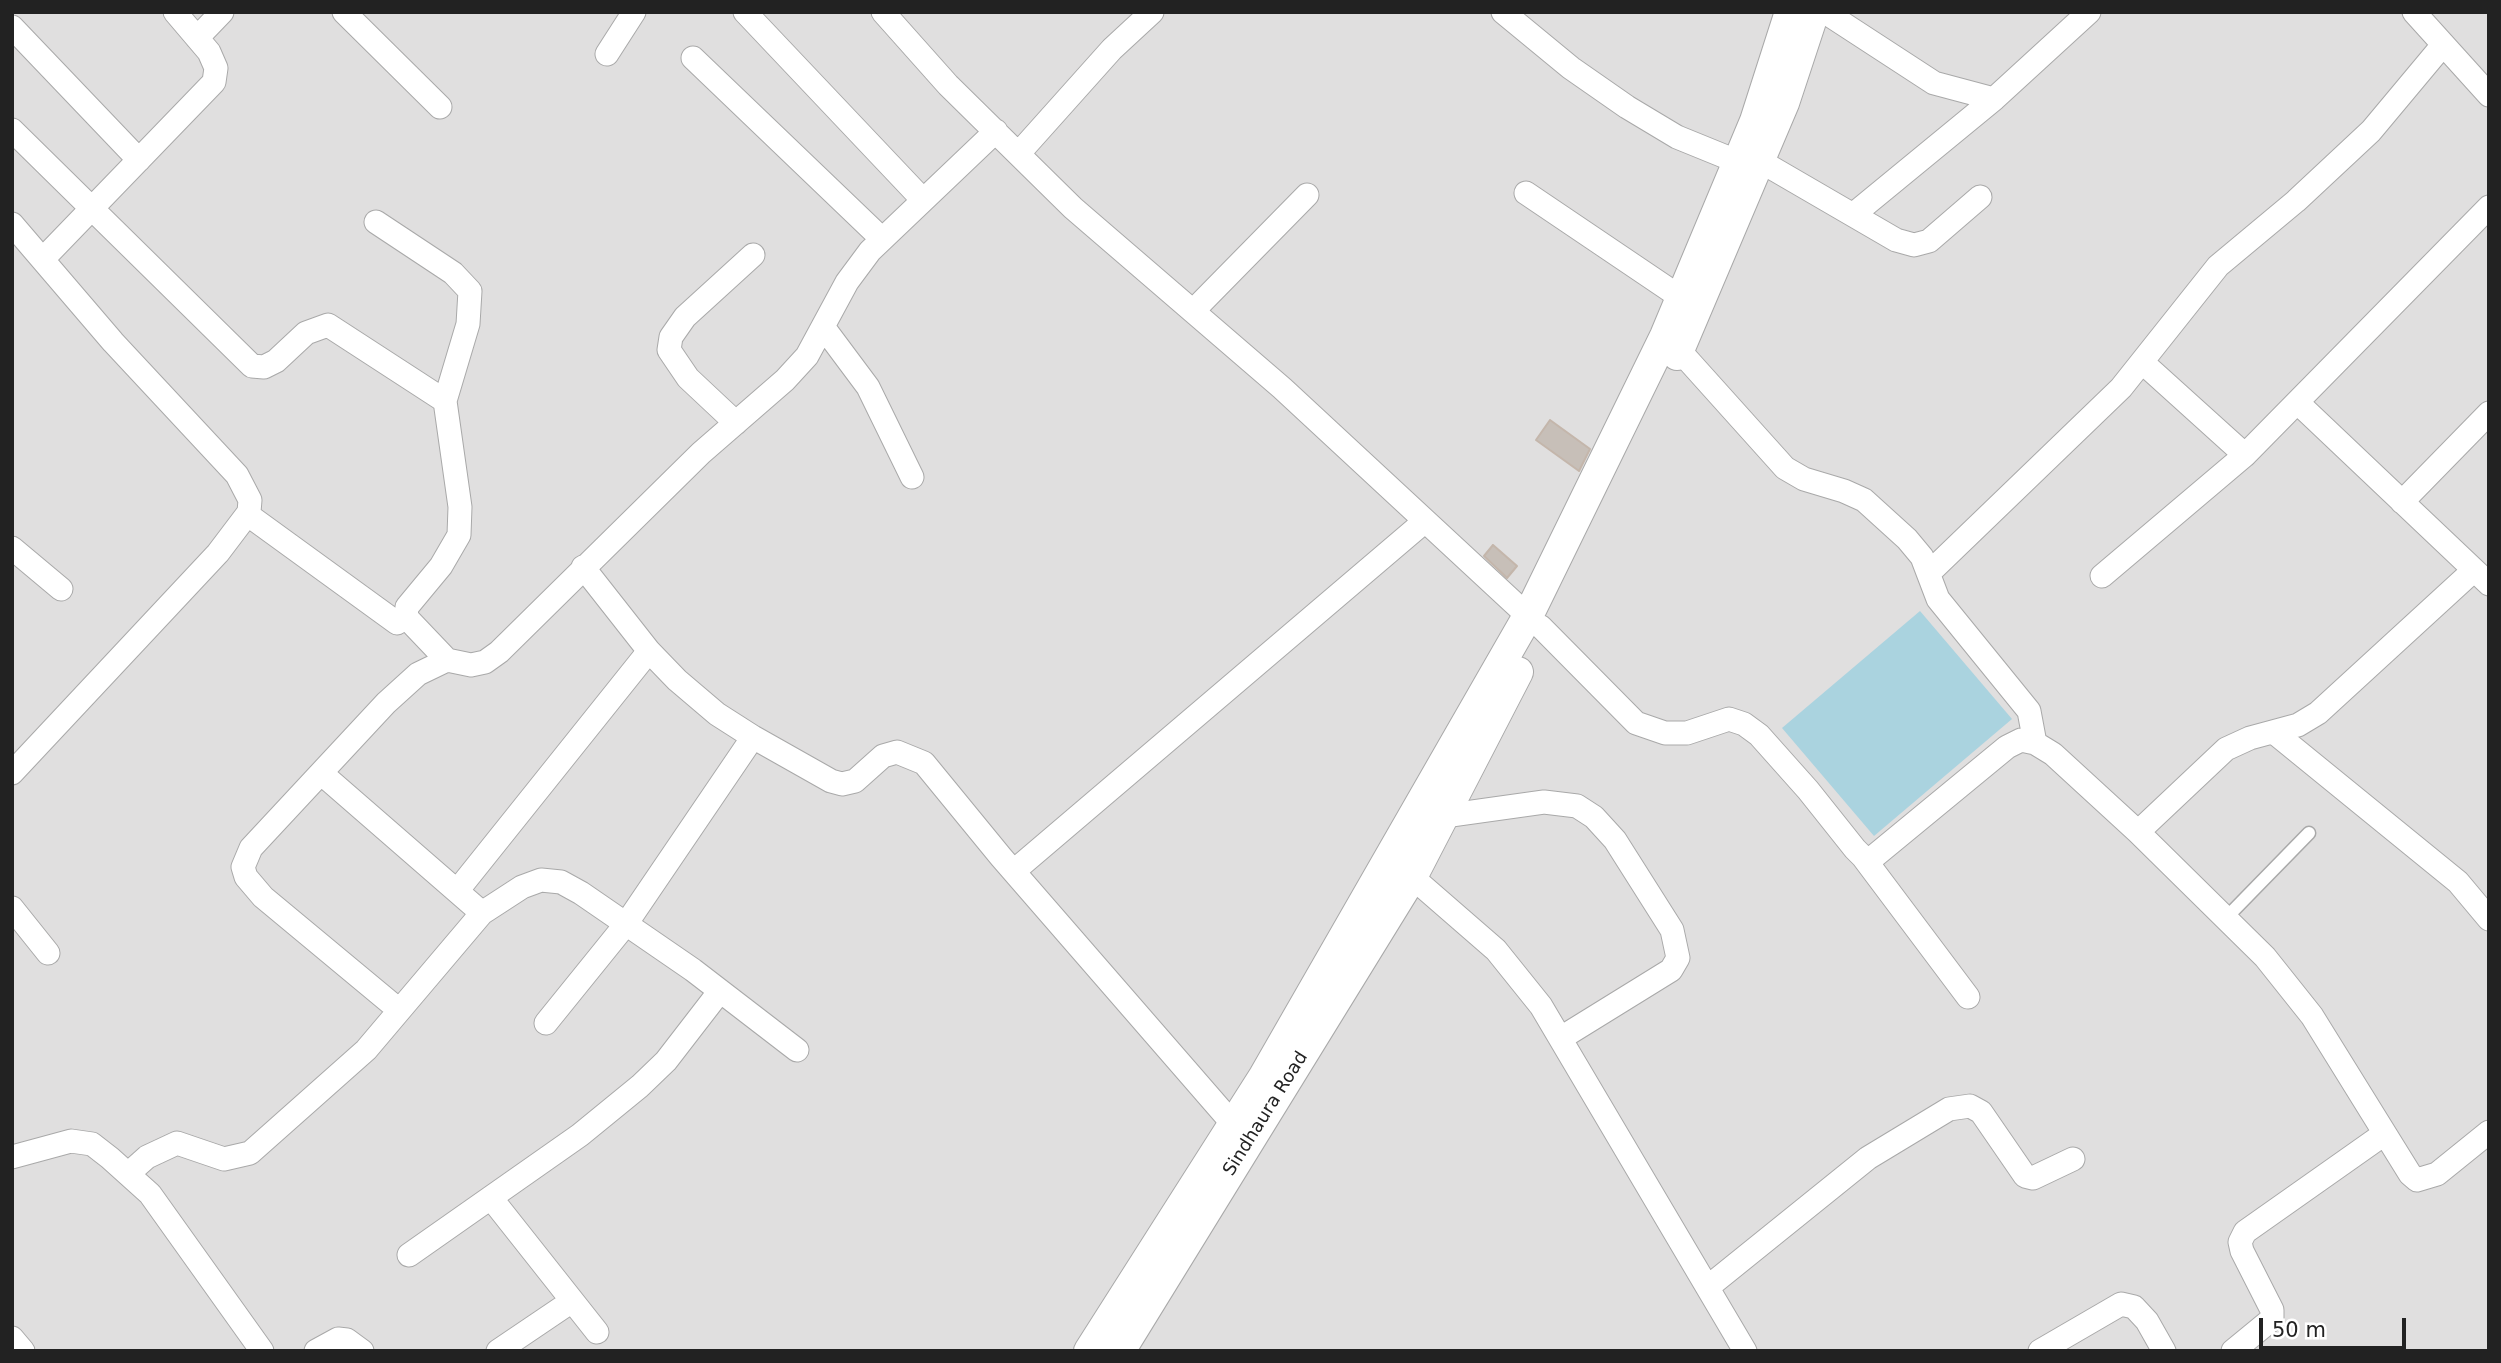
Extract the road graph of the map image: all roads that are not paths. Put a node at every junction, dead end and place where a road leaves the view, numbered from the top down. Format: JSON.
{"nodes":[{"id":1,"x":175,"y":12,"type":"edge"},
{"id":2,"x":222,"y":12,"type":"edge"},
{"id":3,"x":344,"y":12,"type":"edge"},
{"id":4,"x":634,"y":12,"type":"edge"},
{"id":5,"x":746,"y":12,"type":"edge"},
{"id":6,"x":1152,"y":12,"type":"edge"},
{"id":7,"x":1503,"y":12,"type":"edge"},
{"id":8,"x":1790,"y":12,"type":"edge"},
{"id":9,"x":1814,"y":12,"type":"edge"},
{"id":10,"x":1825,"y":12,"type":"edge"},
{"id":11,"x":2089,"y":12,"type":"edge"},
{"id":12,"x":2414,"y":12,"type":"edge"},
{"id":13,"x":893,"y":16,"type":"edge"},
{"id":14,"x":12,"y":27,"type":"edge"},
{"id":15,"x":197,"y":38,"type":"junction"},
{"id":16,"x":2442,"y":46,"type":"junction"},
{"id":17,"x":607,"y":54,"type":"dead end"},
{"id":18,"x":693,"y":58,"type":"dead end"},
{"id":19,"x":2489,"y":95,"type":"edge"},
{"id":20,"x":1994,"y":99,"type":"junction"},
{"id":21,"x":440,"y":107,"type":"dead end"},
{"id":22,"x":12,"y":130,"type":"edge"},
{"id":23,"x":996,"y":131,"type":"junction"},
{"id":24,"x":1019,"y":153,"type":"junction"},
{"id":25,"x":139,"y":160,"type":"junction"},
{"id":26,"x":1748,"y":161,"type":"junction"},
{"id":27,"x":1526,"y":193,"type":"dead end"},
{"id":28,"x":1307,"y":195,"type":"dead end"},
{"id":29,"x":1980,"y":197,"type":"dead end"},
{"id":30,"x":923,"y":200,"type":"junction"},
{"id":31,"x":2489,"y":207,"type":"edge"},
{"id":32,"x":91,"y":209,"type":"junction"},
{"id":33,"x":1854,"y":214,"type":"junction"},
{"id":34,"x":376,"y":222,"type":"dead end"},
{"id":35,"x":12,"y":224,"type":"edge"},
{"id":36,"x":883,"y":239,"type":"junction"},
{"id":37,"x":753,"y":255,"type":"dead end"},
{"id":38,"x":43,"y":259,"type":"junction"},
{"id":39,"x":1680,"y":297,"type":"junction"},
{"id":40,"x":1193,"y":311,"type":"junction"},
{"id":41,"x":824,"y":328,"type":"junction"},
{"id":42,"x":1679,"y":350,"type":"junction"},
{"id":43,"x":2142,"y":362,"type":"junction"},
{"id":44,"x":445,"y":401,"type":"junction"},
{"id":45,"x":2298,"y":403,"type":"junction"},
{"id":46,"x":2489,"y":413,"type":"edge"},
{"id":47,"x":736,"y":423,"type":"junction"},
{"id":48,"x":2245,"y":455,"type":"junction"},
{"id":49,"x":912,"y":477,"type":"dead end"},
{"id":50,"x":2402,"y":502,"type":"junction"},
{"id":51,"x":249,"y":512,"type":"junction"},
{"id":52,"x":1425,"y":521,"type":"junction"},
{"id":53,"x":12,"y":548,"type":"edge"},
{"id":54,"x":583,"y":567,"type":"junction"},
{"id":55,"x":1930,"y":572,"type":"junction"},
{"id":56,"x":2102,"y":576,"type":"dead end"},
{"id":57,"x":2481,"y":577,"type":"edge"},
{"id":58,"x":61,"y":589,"type":"dead end"},
{"id":59,"x":397,"y":622,"type":"dead end"},
{"id":60,"x":1534,"y":622,"type":"junction"},
{"id":61,"x":649,"y":651,"type":"junction"},
{"id":62,"x":447,"y":660,"type":"junction"},
{"id":63,"x":2275,"y":733,"type":"junction"},
{"id":64,"x":753,"y":737,"type":"junction"},
{"id":65,"x":2035,"y":743,"type":"junction"},
{"id":66,"x":12,"y":774,"type":"edge"},
{"id":67,"x":321,"y":774,"type":"junction"},
{"id":68,"x":1444,"y":816,"type":"junction"},
{"id":69,"x":2138,"y":832,"type":"junction"},
{"id":70,"x":2309,"y":833,"type":"dead end"},
{"id":71,"x":1863,"y":856,"type":"junction"},
{"id":72,"x":1014,"y":872,"type":"junction"},
{"id":73,"x":1412,"y":877,"type":"junction"},
{"id":74,"x":457,"y":891,"type":"junction"},
{"id":75,"x":12,"y":908,"type":"edge"},
{"id":76,"x":482,"y":913,"type":"junction"},
{"id":77,"x":2226,"y":918,"type":"junction"},
{"id":78,"x":2489,"y":919,"type":"edge"},
{"id":79,"x":626,"y":924,"type":"junction"},
{"id":80,"x":48,"y":953,"type":"dead end"},
{"id":81,"x":720,"y":992,"type":"junction"},
{"id":82,"x":1968,"y":997,"type":"dead end"},
{"id":83,"x":400,"y":1010,"type":"junction"},
{"id":84,"x":546,"y":1023,"type":"dead end"},
{"id":85,"x":1561,"y":1038,"type":"junction"},
{"id":86,"x":797,"y":1050,"type":"dead end"},
{"id":87,"x":1233,"y":1124,"type":"junction"},
{"id":88,"x":2489,"y":1132,"type":"edge"},
{"id":89,"x":2384,"y":1134,"type":"junction"},
{"id":90,"x":12,"y":1157,"type":"edge"},
{"id":91,"x":2073,"y":1158,"type":"dead end"},
{"id":92,"x":128,"y":1174,"type":"junction"},
{"id":93,"x":491,"y":1198,"type":"junction"},
{"id":94,"x":409,"y":1255,"type":"dead end"},
{"id":95,"x":1708,"y":1287,"type":"junction"},
{"id":96,"x":572,"y":1301,"type":"junction"},
{"id":97,"x":597,"y":1332,"type":"dead end"},
{"id":98,"x":12,"y":1338,"type":"edge"},
{"id":99,"x":23,"y":1351,"type":"edge"},
{"id":100,"x":262,"y":1351,"type":"edge"},
{"id":101,"x":316,"y":1351,"type":"edge"},
{"id":102,"x":362,"y":1351,"type":"edge"},
{"id":103,"x":498,"y":1351,"type":"edge"},
{"id":104,"x":1089,"y":1351,"type":"edge"},
{"id":105,"x":1121,"y":1351,"type":"edge"},
{"id":106,"x":1745,"y":1351,"type":"edge"},
{"id":107,"x":2040,"y":1351,"type":"edge"},
{"id":108,"x":2164,"y":1351,"type":"edge"},
{"id":109,"x":2233,"y":1351,"type":"edge"}],
"edges":[{"from":1,"to":15,"type":"street"},
{"from":2,"to":15,"type":"street"},
{"from":3,"to":21,"type":"street"},
{"from":4,"to":17,"type":"street"},
{"from":5,"to":30,"type":"street"},
{"from":6,"to":24,"type":"street"},
{"from":7,"to":26,"type":"street"},
{"from":8,"to":26,"type":"street"},
{"from":9,"to":26,"type":"street"},
{"from":10,"to":20,"type":"street"},
{"from":11,"to":20,"type":"street"},
{"from":12,"to":16,"type":"street"},
{"from":13,"to":23,"type":"street"},
{"from":14,"to":25,"type":"street"},
{"from":15,"to":25,"type":"street"},
{"from":16,"to":19,"type":"street"},
{"from":16,"to":43,"type":"street"},
{"from":18,"to":36,"type":"street"},
{"from":20,"to":33,"type":"street"},
{"from":22,"to":32,"type":"street"},
{"from":23,"to":24,"type":"street"},
{"from":23,"to":30,"type":"street"},
{"from":24,"to":40,"type":"street"},
{"from":25,"to":32,"type":"street"},
{"from":26,"to":33,"type":"street"},
{"from":26,"to":39,"type":"street"},
{"from":26,"to":42,"type":"street"},
{"from":27,"to":39,"type":"street"},
{"from":28,"to":40,"type":"street"},
{"from":29,"to":33,"type":"street"},
{"from":30,"to":36,"type":"street"},
{"from":31,"to":45,"type":"street"},
{"from":32,"to":38,"type":"street"},
{"from":32,"to":44,"type":"street"},
{"from":34,"to":44,"type":"street"},
{"from":35,"to":38,"type":"street"},
{"from":36,"to":41,"type":"street"},
{"from":37,"to":47,"type":"street"},
{"from":38,"to":51,"type":"street"},
{"from":39,"to":60,"type":"street"},
{"from":40,"to":52,"type":"street"},
{"from":41,"to":47,"type":"street"},
{"from":41,"to":49,"type":"street"},
{"from":42,"to":55,"type":"street"},
{"from":42,"to":60,"type":"street"},
{"from":43,"to":48,"type":"street"},
{"from":43,"to":55,"type":"street"},
{"from":44,"to":62,"type":"street"},
{"from":45,"to":48,"type":"street"},
{"from":45,"to":50,"type":"street"},
{"from":46,"to":50,"type":"street"},
{"from":47,"to":54,"type":"street"},
{"from":48,"to":56,"type":"street"},
{"from":50,"to":57,"type":"street"},
{"from":51,"to":59,"type":"street"},
{"from":51,"to":66,"type":"street"},
{"from":52,"to":60,"type":"street"},
{"from":52,"to":72,"type":"street"},
{"from":53,"to":58,"type":"street"},
{"from":54,"to":61,"type":"street"},
{"from":54,"to":62,"type":"street"},
{"from":55,"to":65,"type":"street"},
{"from":57,"to":63,"type":"street"},
{"from":60,"to":68,"type":"street","name":"Sindhaura Road"},
{"from":60,"to":71,"type":"street"},
{"from":60,"to":87,"type":"street"},
{"from":61,"to":64,"type":"street"},
{"from":61,"to":74,"type":"street"},
{"from":62,"to":67,"type":"street"},
{"from":63,"to":69,"type":"street"},
{"from":63,"to":78,"type":"street"},
{"from":64,"to":72,"type":"street"},
{"from":64,"to":79,"type":"street"},
{"from":65,"to":69,"type":"street"},
{"from":65,"to":71,"type":"street"},
{"from":67,"to":74,"type":"street"},
{"from":67,"to":83,"type":"street"},
{"from":68,"to":73,"type":"street","name":"Sindhaura Road"},
{"from":68,"to":85,"type":"street"},
{"from":69,"to":77,"type":"street"},
{"from":70,"to":77,"type":"lane"},
{"from":71,"to":82,"type":"street"},
{"from":72,"to":87,"type":"street"},
{"from":73,"to":85,"type":"street"},
{"from":73,"to":105,"type":"street","name":"Sindhaura Road"},
{"from":74,"to":76,"type":"street"},
{"from":75,"to":80,"type":"street"},
{"from":76,"to":79,"type":"street"},
{"from":76,"to":83,"type":"street"},
{"from":77,"to":89,"type":"street"},
{"from":79,"to":81,"type":"street"},
{"from":79,"to":84,"type":"street"},
{"from":81,"to":86,"type":"street"},
{"from":81,"to":93,"type":"street"},
{"from":83,"to":92,"type":"street"},
{"from":85,"to":95,"type":"street"},
{"from":87,"to":104,"type":"street"},
{"from":88,"to":89,"type":"street"},
{"from":89,"to":109,"type":"street"},
{"from":90,"to":92,"type":"street"},
{"from":91,"to":95,"type":"street"},
{"from":92,"to":100,"type":"street"},
{"from":93,"to":94,"type":"street"},
{"from":93,"to":96,"type":"street"},
{"from":95,"to":106,"type":"street"},
{"from":96,"to":97,"type":"street"},
{"from":96,"to":103,"type":"street"},
{"from":98,"to":99,"type":"street"},
{"from":101,"to":102,"type":"street"},
{"from":107,"to":108,"type":"street"}]}
